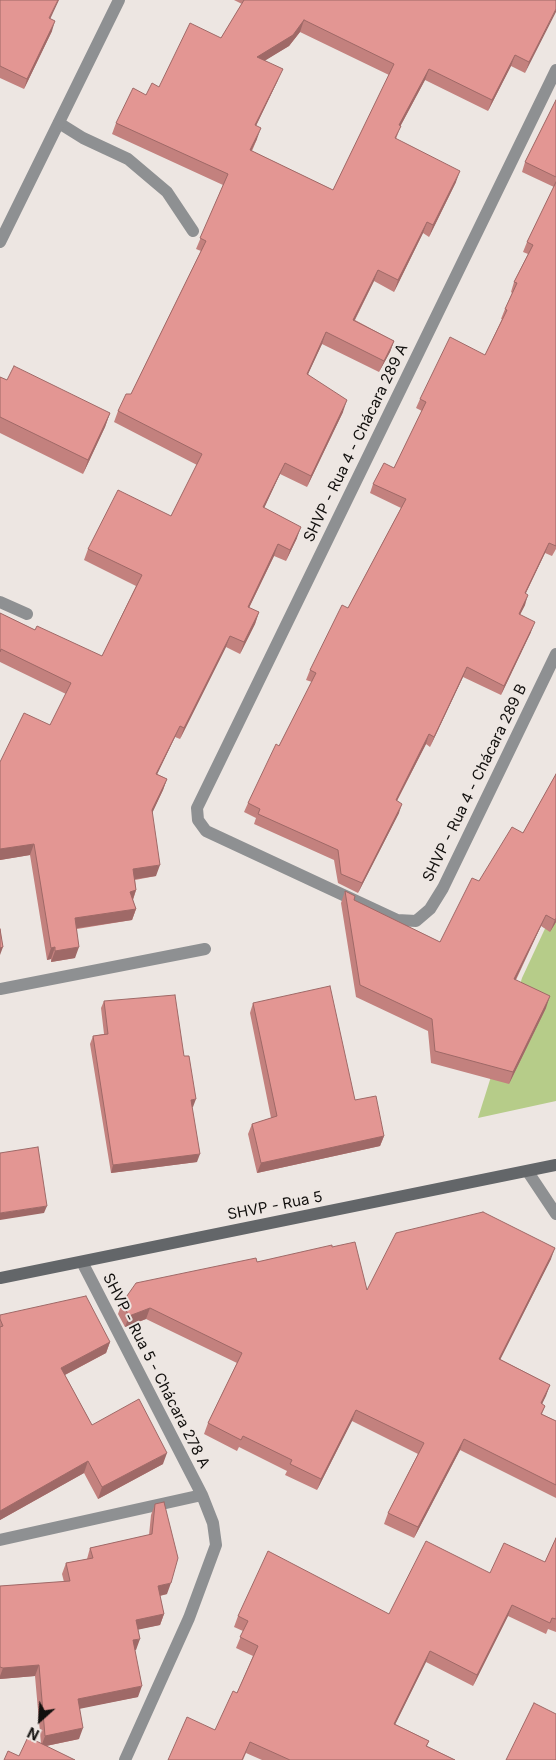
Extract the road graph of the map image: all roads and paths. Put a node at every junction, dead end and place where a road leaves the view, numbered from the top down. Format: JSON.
{"nodes":[{"id":1,"x":119,"y":0,"type":"edge"},
{"id":2,"x":556,"y":70,"type":"edge"},
{"id":3,"x":58,"y":123,"type":"junction"},
{"id":4,"x":193,"y":231,"type":"dead end"},
{"id":5,"x":0,"y":242,"type":"edge"},
{"id":6,"x":0,"y":602,"type":"edge"},
{"id":7,"x":27,"y":614,"type":"dead end"},
{"id":8,"x":556,"y":654,"type":"edge"},
{"id":9,"x":416,"y":921,"type":"joint"},
{"id":10,"x":205,"y":949,"type":"dead end"},
{"id":11,"x":0,"y":989,"type":"edge"},
{"id":12,"x":556,"y":1165,"type":"edge"},
{"id":13,"x":528,"y":1172,"type":"junction"},
{"id":14,"x":556,"y":1214,"type":"edge"},
{"id":15,"x":82,"y":1262,"type":"junction"},
{"id":16,"x":0,"y":1278,"type":"edge"},
{"id":17,"x":202,"y":1495,"type":"junction"},
{"id":18,"x":0,"y":1540,"type":"edge"},
{"id":19,"x":125,"y":1760,"type":"edge"}],
"edges":[{"from":1,"to":3,"type":"street"},
{"from":2,"to":9,"type":"street","name":"SHVP - Rua 4 - Chácara 289 A"},
{"from":3,"to":4,"type":"street"},
{"from":3,"to":5,"type":"street"},
{"from":6,"to":7,"type":"street"},
{"from":8,"to":9,"type":"street","name":"SHVP - Rua 4 - Chácara 289 B"},
{"from":10,"to":11,"type":"street"},
{"from":12,"to":13,"type":"street","name":"SHVP - Rua 5"},
{"from":13,"to":14,"type":"street"},
{"from":13,"to":15,"type":"street","name":"SHVP - Rua 5"},
{"from":15,"to":16,"type":"street","name":"SHVP - Rua 5"},
{"from":15,"to":17,"type":"street","name":"SHVP - Rua 5 - Chácara 278 A"},
{"from":17,"to":18,"type":"street"},
{"from":17,"to":19,"type":"street","name":"SHVP - Rua 5 - Chácara 278 A"}]}
